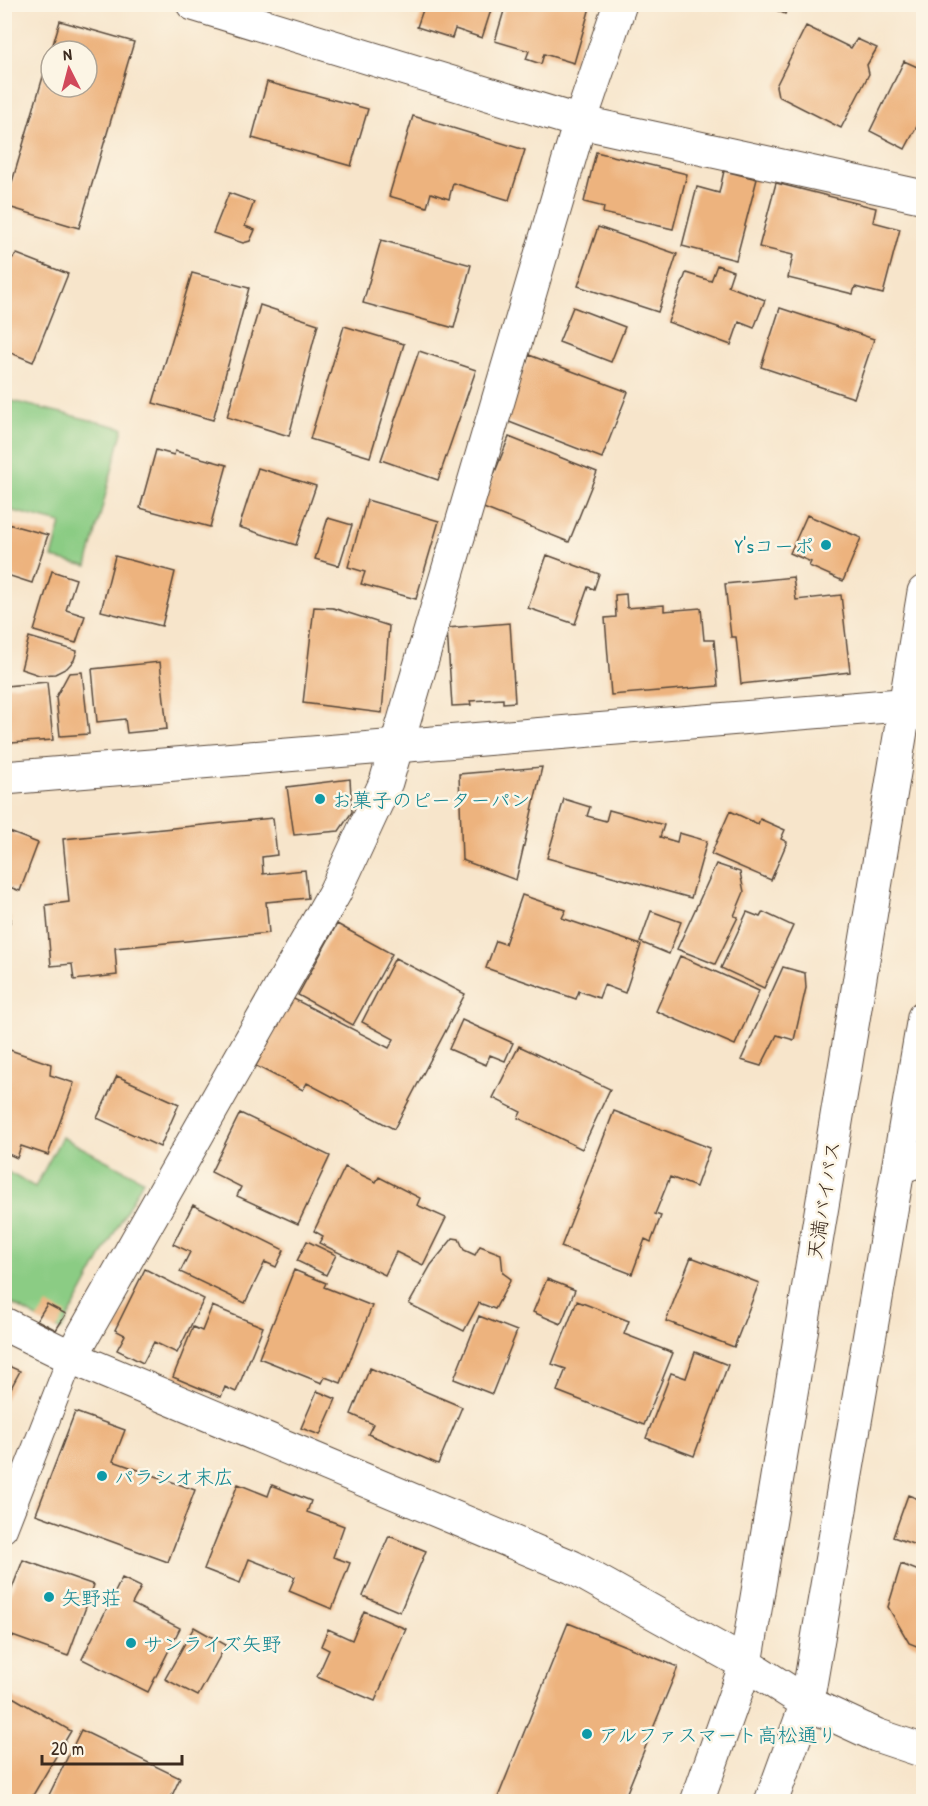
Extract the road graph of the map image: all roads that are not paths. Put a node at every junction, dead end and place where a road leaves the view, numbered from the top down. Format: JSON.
{"nodes":[{"id":1,"x":193,"y":4,"type":"edge"},
{"id":2,"x":620,"y":4,"type":"edge"},
{"id":3,"x":580,"y":122,"type":"junction"},
{"id":4,"x":924,"y":197,"type":"edge"},
{"id":5,"x":924,"y":592,"type":"edge"},
{"id":6,"x":914,"y":704,"type":"edge"},
{"id":7,"x":397,"y":746,"type":"junction"},
{"id":8,"x":4,"y":778,"type":"edge"},
{"id":9,"x":924,"y":1017,"type":"edge"},
{"id":10,"x":911,"y":1163,"type":"edge"},
{"id":11,"x":4,"y":1324,"type":"edge"},
{"id":12,"x":71,"y":1357,"type":"junction"},
{"id":13,"x":4,"y":1529,"type":"edge"},
{"id":14,"x":746,"y":1664,"type":"junction"},
{"id":15,"x":807,"y":1703,"type":"junction"},
{"id":16,"x":924,"y":1751,"type":"edge"},
{"id":17,"x":697,"y":1802,"type":"edge"},
{"id":18,"x":771,"y":1802,"type":"edge"}],
"edges":[{"from":1,"to":3,"type":"main road"},
{"from":2,"to":3,"type":"main road"},
{"from":3,"to":4,"type":"main road"},
{"from":3,"to":7,"type":"main road"},
{"from":5,"to":6,"type":"main road","name":"天満バイパス"},
{"from":6,"to":7,"type":"main road"},
{"from":6,"to":14,"type":"main road","name":"天満バイパス"},
{"from":7,"to":8,"type":"main road"},
{"from":7,"to":12,"type":"main road"},
{"from":9,"to":10,"type":"main road"},
{"from":10,"to":15,"type":"main road"},
{"from":11,"to":12,"type":"main road"},
{"from":12,"to":13,"type":"lane"},
{"from":12,"to":14,"type":"main road"},
{"from":14,"to":15,"type":"main road"},
{"from":14,"to":17,"type":"main road","name":"天満バイパス"},
{"from":15,"to":16,"type":"main road"},
{"from":15,"to":18,"type":"main road"}]}
